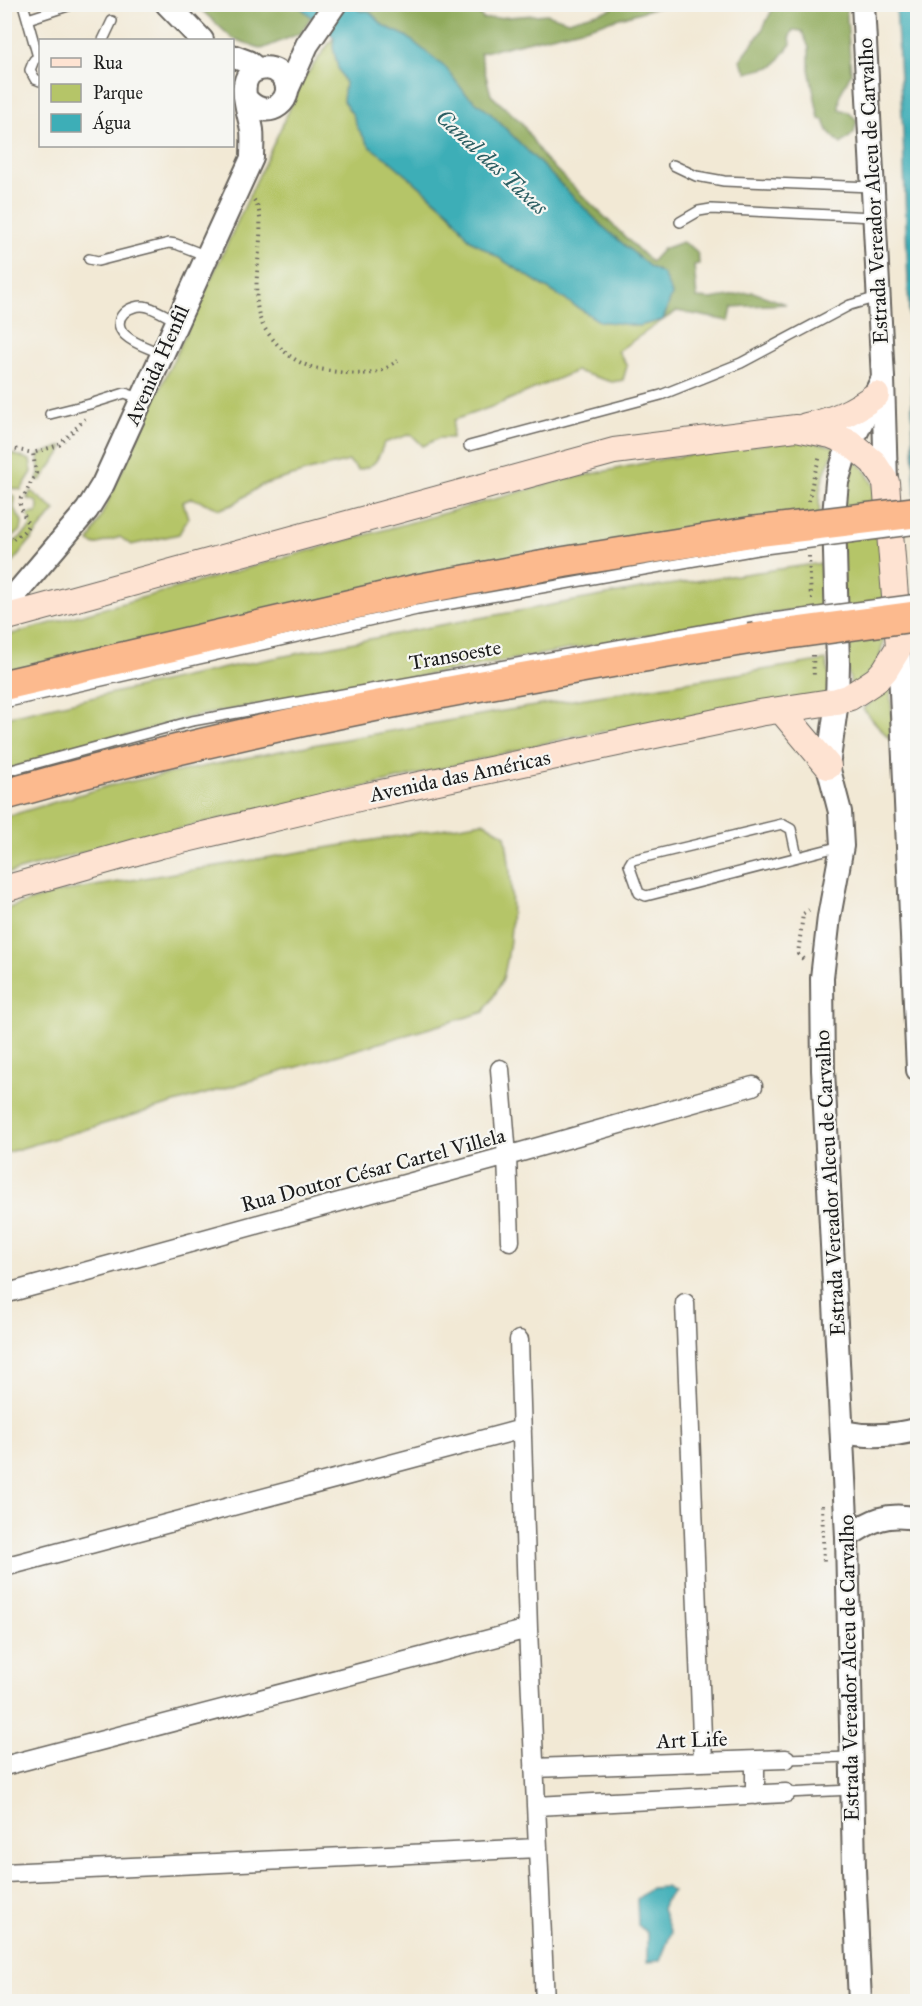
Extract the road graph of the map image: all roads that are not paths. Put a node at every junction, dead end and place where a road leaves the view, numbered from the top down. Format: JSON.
{"nodes":[{"id":1,"x":23,"y":4,"type":"edge"},
{"id":2,"x":74,"y":4,"type":"edge"},
{"id":3,"x":167,"y":4,"type":"edge"},
{"id":4,"x":335,"y":4,"type":"edge"},
{"id":5,"x":863,"y":4,"type":"edge"},
{"id":6,"x":28,"y":19,"type":"junction"},
{"id":7,"x":112,"y":21,"type":"dead end"},
{"id":8,"x":313,"y":36,"type":"junction"},
{"id":9,"x":103,"y":39,"type":"edge"},
{"id":10,"x":201,"y":39,"type":"edge"},
{"id":11,"x":39,"y":56,"type":"edge"},
{"id":12,"x":234,"y":57,"type":"edge"},
{"id":13,"x":261,"y":69,"type":"junction"},
{"id":14,"x":39,"y":81,"type":"edge"},
{"id":15,"x":240,"y":87,"type":"edge"},
{"id":16,"x":287,"y":90,"type":"junction"},
{"id":17,"x":673,"y":165,"type":"dead end"},
{"id":18,"x":872,"y":187,"type":"junction"},
{"id":19,"x":873,"y":217,"type":"junction"},
{"id":20,"x":680,"y":222,"type":"dead end"},
{"id":21,"x":207,"y":256,"type":"junction"},
{"id":22,"x":89,"y":259,"type":"dead end"},
{"id":23,"x":878,"y":297,"type":"junction"},
{"id":24,"x":177,"y":321,"type":"junction"},
{"id":25,"x":162,"y":354,"type":"junction"},
{"id":26,"x":880,"y":387,"type":"junction"},
{"id":27,"x":142,"y":399,"type":"junction"},
{"id":28,"x":50,"y":414,"type":"dead end"},
{"id":29,"x":796,"y":428,"type":"junction"},
{"id":30,"x":850,"y":443,"type":"junction"},
{"id":31,"x":469,"y":447,"type":"dead end"},
{"id":32,"x":886,"y":482,"type":"junction"},
{"id":33,"x":918,"y":512,"type":"edge"},
{"id":34,"x":918,"y":530,"type":"edge"},
{"id":35,"x":754,"y":541,"type":"junction"},
{"id":36,"x":918,"y":599,"type":"edge"},
{"id":37,"x":4,"y":608,"type":"edge"},
{"id":38,"x":918,"y":616,"type":"edge"},
{"id":39,"x":4,"y":618,"type":"edge"},
{"id":40,"x":753,"y":629,"type":"junction"},
{"id":41,"x":899,"y":646,"type":"junction"},
{"id":42,"x":4,"y":685,"type":"edge"},
{"id":43,"x":837,"y":701,"type":"junction"},
{"id":44,"x":4,"y":703,"type":"edge"},
{"id":45,"x":781,"y":710,"type":"junction"},
{"id":46,"x":828,"y":766,"type":"junction"},
{"id":47,"x":4,"y":772,"type":"edge"},
{"id":48,"x":4,"y":795,"type":"edge"},
{"id":49,"x":842,"y":846,"type":"junction"},
{"id":50,"x":797,"y":857,"type":"junction"},
{"id":51,"x":4,"y":889,"type":"edge"},
{"id":52,"x":500,"y":1069,"type":"dead end"},
{"id":53,"x":918,"y":1070,"type":"edge"},
{"id":54,"x":753,"y":1086,"type":"dead end"},
{"id":55,"x":507,"y":1156,"type":"junction"},
{"id":56,"x":510,"y":1241,"type":"dead end"},
{"id":57,"x":4,"y":1294,"type":"edge"},
{"id":58,"x":685,"y":1303,"type":"dead end"},
{"id":59,"x":519,"y":1340,"type":"dead end"},
{"id":60,"x":522,"y":1429,"type":"junction"},
{"id":61,"x":918,"y":1429,"type":"edge"},
{"id":62,"x":842,"y":1432,"type":"junction"},
{"id":63,"x":918,"y":1520,"type":"edge"},
{"id":64,"x":847,"y":1537,"type":"junction"},
{"id":65,"x":4,"y":1568,"type":"edge"},
{"id":66,"x":528,"y":1629,"type":"junction"},
{"id":67,"x":851,"y":1757,"type":"junction"},
{"id":68,"x":786,"y":1760,"type":"joint"},
{"id":69,"x":755,"y":1761,"type":"junction"},
{"id":70,"x":703,"y":1762,"type":"junction"},
{"id":71,"x":4,"y":1766,"type":"edge"},
{"id":72,"x":534,"y":1768,"type":"junction"},
{"id":73,"x":852,"y":1790,"type":"junction"},
{"id":74,"x":786,"y":1793,"type":"joint"},
{"id":75,"x":755,"y":1795,"type":"junction"},
{"id":76,"x":536,"y":1806,"type":"junction"},
{"id":77,"x":538,"y":1848,"type":"junction"},
{"id":78,"x":4,"y":1873,"type":"edge"},
{"id":79,"x":545,"y":2001,"type":"edge"},
{"id":80,"x":860,"y":2001,"type":"edge"}],
"edges":[{"from":1,"to":6,"type":"lane"},
{"from":2,"to":6,"type":"lane"},
{"from":3,"to":10,"type":"street"},
{"from":4,"to":8,"type":"street"},
{"from":5,"to":18,"type":"street","name":"Estrada Vereador Alceu de Carvalho"},
{"from":6,"to":11,"type":"lane"},
{"from":7,"to":9,"type":"lane"},
{"from":8,"to":13,"type":"street"},
{"from":8,"to":16,"type":"street"},
{"from":11,"to":14,"type":"lane"},
{"from":12,"to":13,"type":"street"},
{"from":13,"to":15,"type":"street"},
{"from":13,"to":16,"type":"street"},
{"from":15,"to":16,"type":"street"},
{"from":15,"to":21,"type":"street","name":"Avenida Henfil"},
{"from":17,"to":18,"type":"lane"},
{"from":18,"to":19,"type":"street","name":"Estrada Vereador Alceu de Carvalho"},
{"from":19,"to":20,"type":"lane"},
{"from":19,"to":23,"type":"street","name":"Estrada Vereador Alceu de Carvalho"},
{"from":21,"to":22,"type":"lane"},
{"from":21,"to":24,"type":"street","name":"Avenida Henfil"},
{"from":23,"to":26,"type":"street","name":"Estrada Vereador Alceu de Carvalho"},
{"from":23,"to":31,"type":"lane"},
{"from":24,"to":25,"type":"street","name":"Avenida Henfil"},
{"from":24,"to":25,"type":"lane"},
{"from":25,"to":27,"type":"street","name":"Avenida Henfil"},
{"from":26,"to":29,"type":"main road"},
{"from":26,"to":30,"type":"street","name":"Estrada Vereador Alceu de Carvalho"},
{"from":26,"to":32,"type":"street","name":"Estrada Vereador Alceu de Carvalho"},
{"from":27,"to":28,"type":"lane"},
{"from":27,"to":37,"type":"street","name":"Avenida Henfil"},
{"from":29,"to":30,"type":"main road"},
{"from":29,"to":39,"type":"main road"},
{"from":30,"to":32,"type":"main road"},
{"from":30,"to":43,"type":"street","name":"Estrada Vereador Alceu de Carvalho"},
{"from":32,"to":41,"type":"main road","name":"Estrada Vereador Alceu de Carvalho"},
{"from":33,"to":35,"type":"highway","bridge":true},
{"from":34,"to":35,"type":"lane","bridge":true},
{"from":35,"to":42,"type":"highway"},
{"from":35,"to":44,"type":"lane"},
{"from":36,"to":40,"type":"lane","name":"Transoeste","bridge":true},
{"from":38,"to":40,"type":"highway","bridge":true},
{"from":40,"to":47,"type":"lane","name":"Transoeste"},
{"from":40,"to":48,"type":"highway"},
{"from":41,"to":43,"type":"main road","name":"Avenida das Américas"},
{"from":41,"to":53,"type":"street","name":"Estrada Vereador Alceu de Carvalho"},
{"from":43,"to":45,"type":"main road","name":"Avenida das Américas"},
{"from":43,"to":46,"type":"street","name":"Estrada Vereador Alceu de Carvalho"},
{"from":45,"to":46,"type":"main road"},
{"from":45,"to":51,"type":"main road","name":"Avenida das Américas"},
{"from":46,"to":49,"type":"street","name":"Estrada Vereador Alceu de Carvalho"},
{"from":49,"to":50,"type":"lane"},
{"from":49,"to":62,"type":"street","name":"Estrada Vereador Alceu de Carvalho"},
{"from":50,"to":50,"type":"lane"},
{"from":52,"to":55,"type":"street"},
{"from":54,"to":55,"type":"street","name":"Rua Doutor César Cartel Villela"},
{"from":55,"to":56,"type":"street"},
{"from":55,"to":57,"type":"street","name":"Rua Doutor César Cartel Villela"},
{"from":58,"to":70,"type":"street"},
{"from":59,"to":60,"type":"street"},
{"from":60,"to":65,"type":"street"},
{"from":60,"to":66,"type":"street"},
{"from":61,"to":62,"type":"street"},
{"from":62,"to":64,"type":"street","name":"Estrada Vereador Alceu de Carvalho"},
{"from":63,"to":64,"type":"street"},
{"from":64,"to":67,"type":"street","name":"Estrada Vereador Alceu de Carvalho"},
{"from":66,"to":71,"type":"street"},
{"from":66,"to":72,"type":"street"},
{"from":67,"to":68,"type":"lane","name":"Art Life"},
{"from":67,"to":73,"type":"street","name":"Estrada Vereador Alceu de Carvalho"},
{"from":68,"to":69,"type":"street","name":"Art Life"},
{"from":69,"to":70,"type":"street","name":"Art Life"},
{"from":69,"to":75,"type":"street"},
{"from":70,"to":72,"type":"street","name":"Art Life"},
{"from":72,"to":76,"type":"street"},
{"from":73,"to":74,"type":"lane"},
{"from":73,"to":80,"type":"street","name":"Estrada Vereador Alceu de Carvalho"},
{"from":74,"to":75,"type":"street"},
{"from":75,"to":76,"type":"street"},
{"from":76,"to":77,"type":"street"},
{"from":77,"to":78,"type":"street"},
{"from":77,"to":79,"type":"street"}]}
